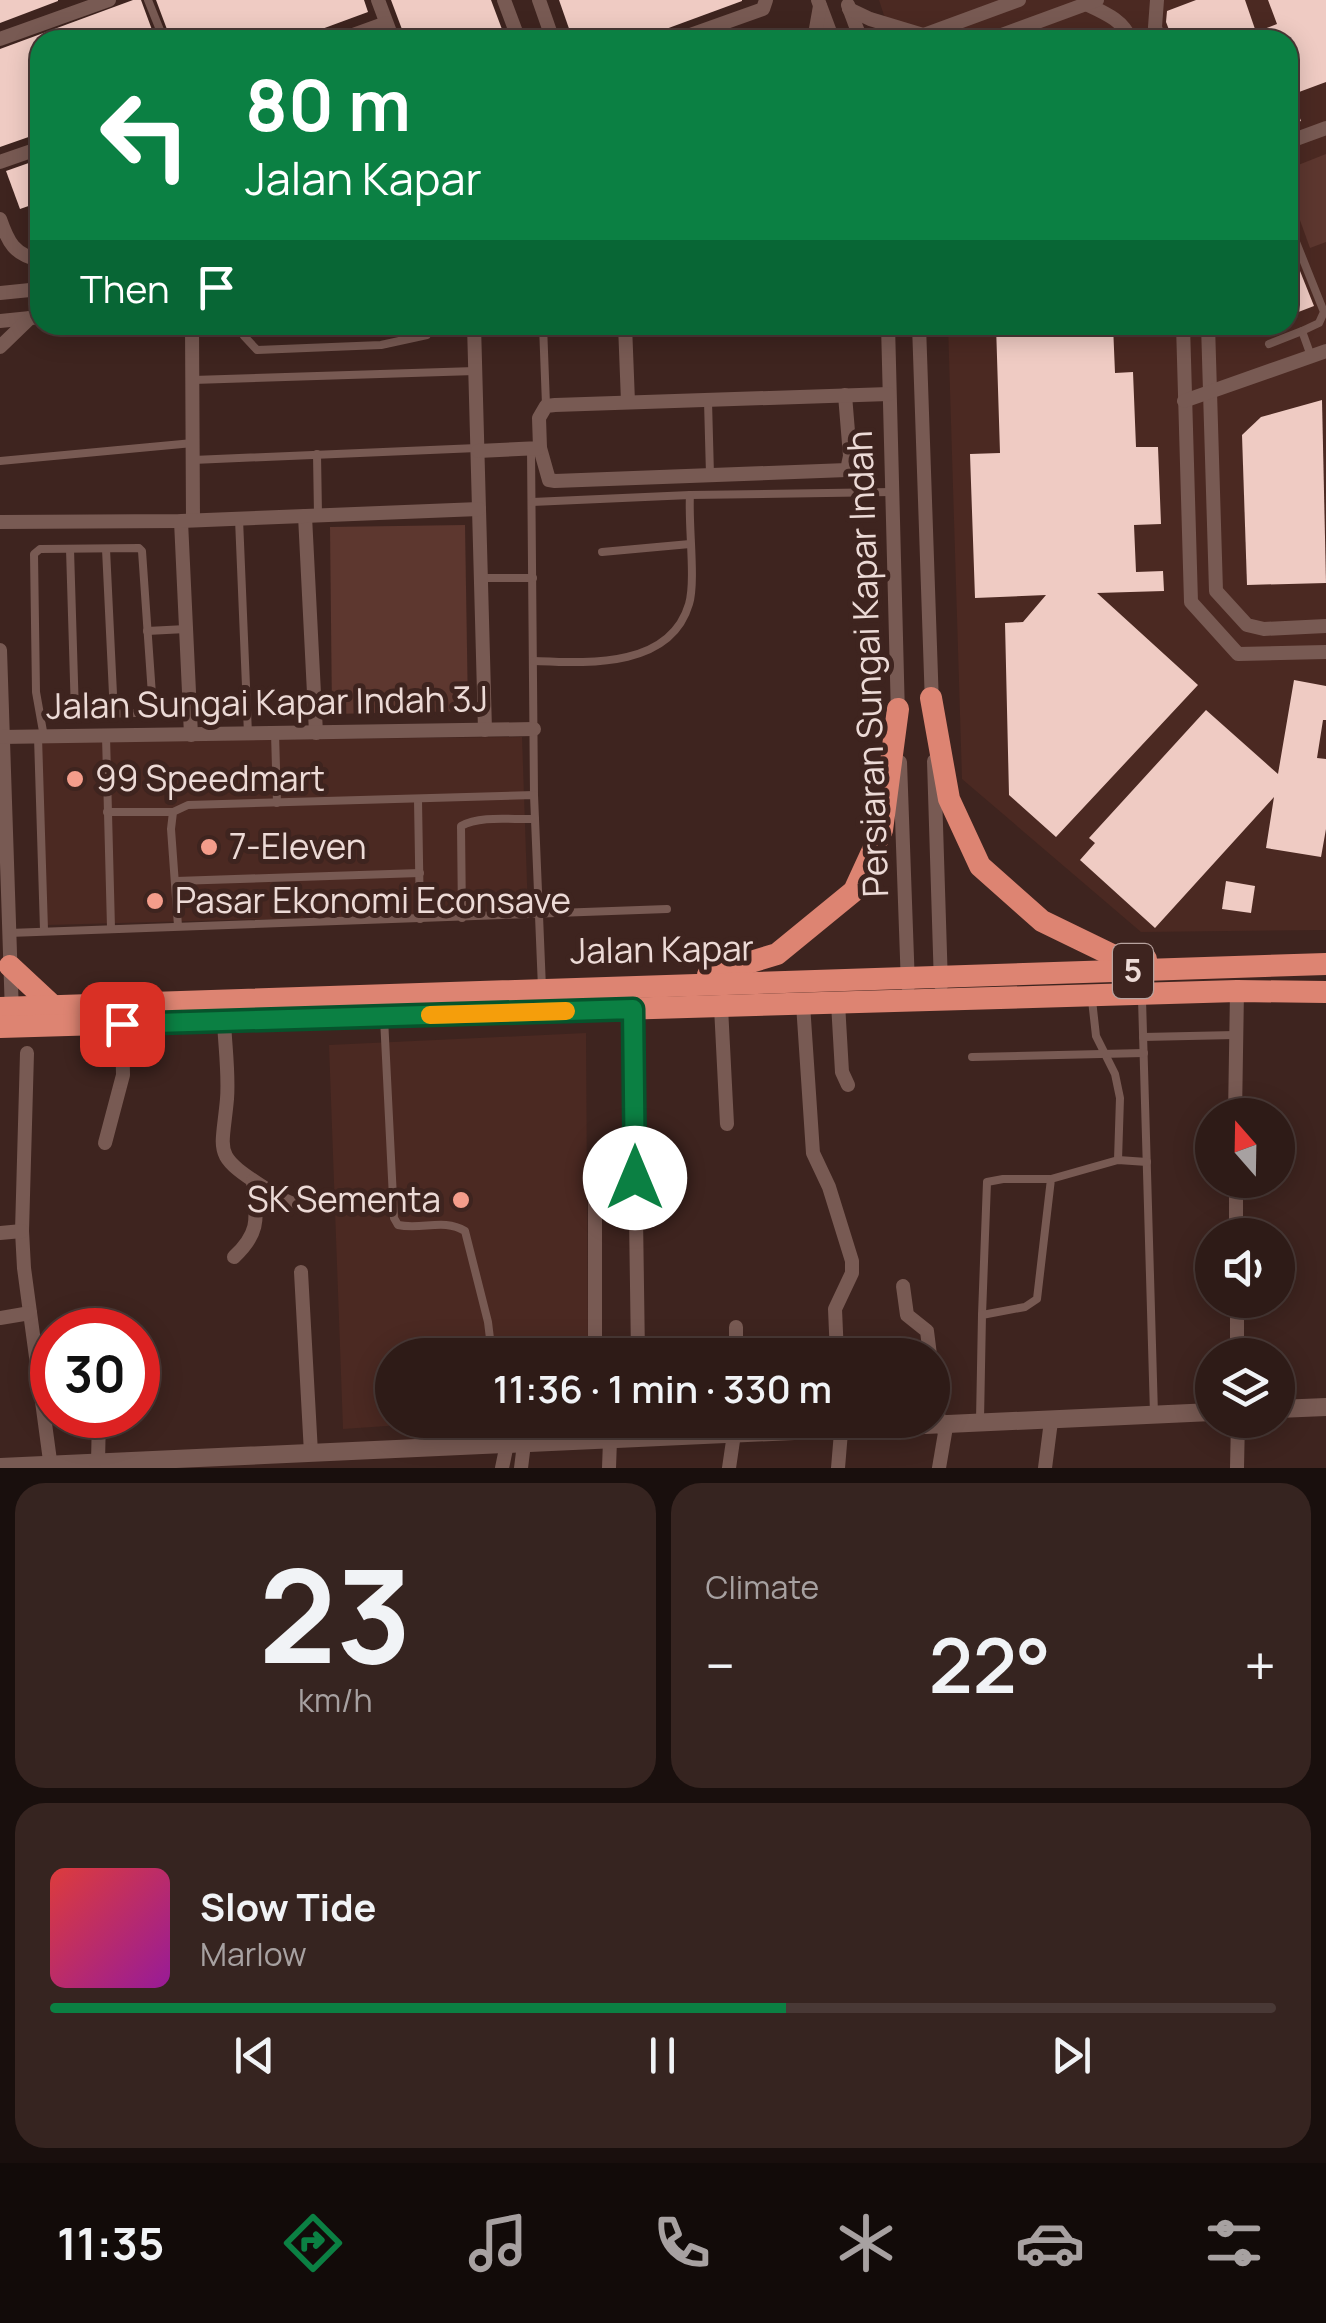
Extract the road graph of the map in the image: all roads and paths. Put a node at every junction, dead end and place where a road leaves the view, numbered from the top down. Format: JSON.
{"nodes":[{"id":1,"x":109,"y":0,"type":"edge"},
{"id":2,"x":148,"y":0,"type":"edge"},
{"id":3,"x":378,"y":0,"type":"edge"},
{"id":4,"x":504,"y":0,"type":"edge"},
{"id":5,"x":539,"y":0,"type":"edge"},
{"id":6,"x":766,"y":0,"type":"edge"},
{"id":7,"x":1019,"y":0,"type":"edge"},
{"id":8,"x":1157,"y":0,"type":"edge"},
{"id":9,"x":819,"y":2,"type":"edge"},
{"id":10,"x":1092,"y":2,"type":"edge"},
{"id":11,"x":847,"y":4,"type":"edge"},
{"id":12,"x":386,"y":23,"type":"junction"},
{"id":13,"x":160,"y":30,"type":"edge"},
{"id":14,"x":367,"y":30,"type":"edge"},
{"id":15,"x":389,"y":30,"type":"edge"},
{"id":16,"x":514,"y":30,"type":"edge"},
{"id":17,"x":550,"y":30,"type":"edge"},
{"id":18,"x":703,"y":30,"type":"edge"},
{"id":19,"x":815,"y":30,"type":"edge"},
{"id":20,"x":829,"y":30,"type":"edge"},
{"id":21,"x":857,"y":30,"type":"edge"},
{"id":22,"x":898,"y":30,"type":"edge"},
{"id":23,"x":936,"y":30,"type":"edge"},
{"id":24,"x":1015,"y":30,"type":"edge"},
{"id":25,"x":1127,"y":30,"type":"edge"},
{"id":26,"x":1156,"y":30,"type":"edge"},
{"id":27,"x":0,"y":39,"type":"edge"},
{"id":28,"x":1326,"y":128,"type":"edge"},
{"id":29,"x":1298,"y":138,"type":"edge"},
{"id":30,"x":30,"y":152,"type":"edge"},
{"id":31,"x":0,"y":162,"type":"edge"},
{"id":32,"x":0,"y":219,"type":"edge"},
{"id":33,"x":1298,"y":247,"type":"edge"},
{"id":34,"x":30,"y":258,"type":"edge"},
{"id":35,"x":30,"y":290,"type":"edge"},
{"id":36,"x":0,"y":294,"type":"edge"},
{"id":37,"x":30,"y":319,"type":"edge"},
{"id":38,"x":0,"y":322,"type":"edge"},
{"id":39,"x":30,"y":322,"type":"edge"},
{"id":40,"x":1302,"y":332,"type":"junction"},
{"id":41,"x":1298,"y":334,"type":"edge"},
{"id":42,"x":192,"y":335,"type":"edge"},
{"id":43,"x":245,"y":335,"type":"edge"},
{"id":44,"x":426,"y":335,"type":"edge"},
{"id":45,"x":474,"y":335,"type":"edge"},
{"id":46,"x":545,"y":335,"type":"edge"},
{"id":47,"x":625,"y":335,"type":"edge"},
{"id":48,"x":888,"y":335,"type":"edge"},
{"id":49,"x":919,"y":335,"type":"edge"},
{"id":50,"x":1182,"y":335,"type":"edge"},
{"id":51,"x":1208,"y":335,"type":"edge"},
{"id":52,"x":1294,"y":335,"type":"edge"},
{"id":53,"x":1270,"y":344,"type":"dead end"},
{"id":54,"x":0,"y":348,"type":"edge"},
{"id":55,"x":1319,"y":354,"type":"edge"},
{"id":56,"x":476,"y":371,"type":"junction"},
{"id":57,"x":192,"y":380,"type":"junction"},
{"id":58,"x":1209,"y":393,"type":"junction"},
{"id":59,"x":890,"y":394,"type":"junction"},
{"id":60,"x":845,"y":395,"type":"junction"},
{"id":61,"x":708,"y":400,"type":"junction"},
{"id":62,"x":1184,"y":401,"type":"junction"},
{"id":63,"x":628,"y":402,"type":"junction"},
{"id":64,"x":550,"y":406,"type":"junction"},
{"id":65,"x":193,"y":443,"type":"junction"},
{"id":66,"x":536,"y":449,"type":"junction"},
{"id":67,"x":478,"y":450,"type":"junction"},
{"id":68,"x":316,"y":454,"type":"junction"},
{"id":69,"x":0,"y":460,"type":"edge"},
{"id":70,"x":193,"y":460,"type":"junction"},
{"id":71,"x":710,"y":475,"type":"junction"},
{"id":72,"x":892,"y":492,"type":"junction"},
{"id":73,"x":690,"y":496,"type":"junction"},
{"id":74,"x":532,"y":502,"type":"junction"},
{"id":75,"x":479,"y":509,"type":"junction"},
{"id":76,"x":311,"y":516,"type":"junction"},
{"id":77,"x":239,"y":518,"type":"junction"},
{"id":78,"x":187,"y":520,"type":"junction"},
{"id":79,"x":0,"y":522,"type":"edge"},
{"id":80,"x":690,"y":544,"type":"junction"},
{"id":81,"x":106,"y":548,"type":"junction"},
{"id":82,"x":70,"y":549,"type":"junction"},
{"id":83,"x":602,"y":552,"type":"dead end"},
{"id":84,"x":481,"y":578,"type":"junction"},
{"id":85,"x":533,"y":578,"type":"junction"},
{"id":86,"x":1326,"y":626,"type":"edge"},
{"id":87,"x":186,"y":630,"type":"junction"},
{"id":88,"x":147,"y":631,"type":"junction"},
{"id":89,"x":0,"y":650,"type":"edge"},
{"id":90,"x":1326,"y":652,"type":"edge"},
{"id":91,"x":534,"y":661,"type":"junction"},
{"id":92,"x":931,"y":698,"type":"junction"},
{"id":93,"x":898,"y":708,"type":"junction"},
{"id":94,"x":75,"y":714,"type":"junction"},
{"id":95,"x":114,"y":714,"type":"junction"},
{"id":96,"x":42,"y":716,"type":"junction"},
{"id":97,"x":484,"y":730,"type":"junction"},
{"id":98,"x":534,"y":730,"type":"junction"},
{"id":99,"x":274,"y":733,"type":"junction"},
{"id":100,"x":316,"y":733,"type":"junction"},
{"id":101,"x":191,"y":734,"type":"junction"},
{"id":102,"x":248,"y":734,"type":"junction"},
{"id":103,"x":106,"y":736,"type":"junction"},
{"id":104,"x":41,"y":737,"type":"junction"},
{"id":105,"x":1,"y":738,"type":"edge"},
{"id":106,"x":534,"y":795,"type":"junction"},
{"id":107,"x":418,"y":800,"type":"junction"},
{"id":108,"x":277,"y":804,"type":"junction"},
{"id":109,"x":106,"y":812,"type":"junction"},
{"id":110,"x":173,"y":812,"type":"junction"},
{"id":111,"x":535,"y":819,"type":"junction"},
{"id":112,"x":420,"y":873,"type":"junction"},
{"id":113,"x":176,"y":880,"type":"junction"},
{"id":114,"x":667,"y":910,"type":"dead end"},
{"id":115,"x":537,"y":916,"type":"junction"},
{"id":116,"x":420,"y":918,"type":"junction"},
{"id":117,"x":462,"y":918,"type":"junction"},
{"id":118,"x":178,"y":926,"type":"junction"},
{"id":119,"x":111,"y":928,"type":"junction"},
{"id":120,"x":44,"y":930,"type":"junction"},
{"id":121,"x":9,"y":933,"type":"junction"},
{"id":122,"x":1326,"y":964,"type":"edge"},
{"id":123,"x":10,"y":966,"type":"junction"},
{"id":124,"x":1226,"y":968,"type":"junction"},
{"id":125,"x":542,"y":988,"type":"junction"},
{"id":126,"x":605,"y":988,"type":"junction"},
{"id":127,"x":942,"y":989,"type":"junction"},
{"id":128,"x":908,"y":990,"type":"junction"},
{"id":129,"x":1237,"y":991,"type":"junction"},
{"id":130,"x":1326,"y":992,"type":"edge"},
{"id":131,"x":1142,"y":994,"type":"junction"},
{"id":132,"x":1092,"y":996,"type":"junction"},
{"id":133,"x":838,"y":1003,"type":"junction"},
{"id":134,"x":804,"y":1004,"type":"junction"},
{"id":135,"x":53,"y":1006,"type":"junction"},
{"id":136,"x":721,"y":1007,"type":"junction"},
{"id":137,"x":633,"y":1009,"type":"junction"},
{"id":138,"x":384,"y":1016,"type":"junction"},
{"id":139,"x":6,"y":1017,"type":"edge"},
{"id":140,"x":224,"y":1021,"type":"junction"},
{"id":141,"x":122,"y":1024,"type":"junction"},
{"id":142,"x":1235,"y":1035,"type":"junction"},
{"id":143,"x":1143,"y":1038,"type":"junction"},
{"id":144,"x":27,"y":1053,"type":"dead end"},
{"id":145,"x":1144,"y":1053,"type":"junction"},
{"id":146,"x":1106,"y":1054,"type":"junction"},
{"id":147,"x":972,"y":1057,"type":"dead end"},
{"id":148,"x":848,"y":1085,"type":"dead end"},
{"id":149,"x":1236,"y":1098,"type":"edge"},
{"id":150,"x":727,"y":1124,"type":"dead end"},
{"id":151,"x":105,"y":1143,"type":"dead end"},
{"id":152,"x":1118,"y":1160,"type":"junction"},
{"id":153,"x":1147,"y":1162,"type":"junction"},
{"id":154,"x":1052,"y":1179,"type":"junction"},
{"id":155,"x":253,"y":1181,"type":"junction"},
{"id":156,"x":595,"y":1196,"type":"dead end"},
{"id":157,"x":319,"y":1203,"type":"dead end"},
{"id":158,"x":22,"y":1231,"type":"junction"},
{"id":159,"x":0,"y":1234,"type":"edge"},
{"id":160,"x":234,"y":1257,"type":"dead end"},
{"id":161,"x":300,"y":1272,"type":"dead end"},
{"id":162,"x":903,"y":1286,"type":"dead end"},
{"id":163,"x":30,"y":1313,"type":"joint"},
{"id":164,"x":982,"y":1315,"type":"junction"},
{"id":165,"x":0,"y":1318,"type":"edge"},
{"id":166,"x":736,"y":1326,"type":"dead end"},
{"id":167,"x":490,"y":1338,"type":"edge"},
{"id":168,"x":595,"y":1338,"type":"edge"},
{"id":169,"x":638,"y":1338,"type":"edge"},
{"id":170,"x":736,"y":1338,"type":"edge"},
{"id":171,"x":836,"y":1338,"type":"edge"},
{"id":172,"x":928,"y":1338,"type":"edge"},
{"id":173,"x":1326,"y":1407,"type":"edge"},
{"id":174,"x":1295,"y":1408,"type":"edge"},
{"id":175,"x":1195,"y":1413,"type":"edge"},
{"id":176,"x":1154,"y":1415,"type":"junction"},
{"id":177,"x":1052,"y":1421,"type":"junction"},
{"id":178,"x":980,"y":1425,"type":"junction"},
{"id":179,"x":950,"y":1427,"type":"edge"},
{"id":180,"x":47,"y":1438,"type":"edge"},
{"id":181,"x":99,"y":1438,"type":"edge"},
{"id":182,"x":504,"y":1438,"type":"edge"},
{"id":183,"x":658,"y":1438,"type":"edge"},
{"id":184,"x":736,"y":1438,"type":"edge"},
{"id":185,"x":841,"y":1438,"type":"edge"},
{"id":186,"x":942,"y":1438,"type":"edge"},
{"id":187,"x":1237,"y":1438,"type":"edge"},
{"id":188,"x":603,"y":1440,"type":"junction"},
{"id":189,"x":640,"y":1440,"type":"joint"},
{"id":190,"x":508,"y":1444,"type":"junction"},
{"id":191,"x":311,"y":1453,"type":"junction"},
{"id":192,"x":98,"y":1463,"type":"junction"},
{"id":193,"x":142,"y":1465,"type":"edge"},
{"id":194,"x":51,"y":1466,"type":"edge"},
{"id":195,"x":0,"y":1467,"type":"edge"},
{"id":196,"x":502,"y":1468,"type":"edge"},
{"id":197,"x":520,"y":1468,"type":"edge"},
{"id":198,"x":608,"y":1468,"type":"edge"},
{"id":199,"x":729,"y":1468,"type":"edge"},
{"id":200,"x":838,"y":1468,"type":"edge"},
{"id":201,"x":939,"y":1468,"type":"edge"},
{"id":202,"x":1044,"y":1468,"type":"edge"},
{"id":203,"x":1236,"y":1468,"type":"edge"}],
"edges":[{"from":1,"to":27,"type":"street"},
{"from":2,"to":13,"type":"lane"},
{"from":3,"to":12,"type":"street"},
{"from":4,"to":16,"type":"street"},
{"from":5,"to":17,"type":"street"},
{"from":6,"to":18,"type":"street"},
{"from":7,"to":23,"type":"street"},
{"from":8,"to":26,"type":"street"},
{"from":9,"to":19,"type":"street"},
{"from":9,"to":20,"type":"street"},
{"from":10,"to":24,"type":"street"},
{"from":10,"to":25,"type":"street"},
{"from":11,"to":21,"type":"street"},
{"from":11,"to":22,"type":"street"},
{"from":12,"to":14,"type":"street"},
{"from":12,"to":15,"type":"street"},
{"from":28,"to":29,"type":"street"},
{"from":30,"to":31,"type":"street"},
{"from":32,"to":34,"type":"street"},
{"from":33,"to":40,"type":"lane"},
{"from":35,"to":36,"type":"street"},
{"from":37,"to":38,"type":"street"},
{"from":39,"to":54,"type":"street"},
{"from":40,"to":41,"type":"lane"},
{"from":40,"to":55,"type":"lane"},
{"from":42,"to":57,"type":"street"},
{"from":43,"to":44,"type":"lane"},
{"from":45,"to":56,"type":"street"},
{"from":46,"to":64,"type":"lane"},
{"from":47,"to":63,"type":"street"},
{"from":48,"to":59,"type":"street","name":"Persiaran Sungai Kapar Indah"},
{"from":49,"to":92,"type":"street","name":"Persiaran Sungai Kapar Indah"},
{"from":50,"to":62,"type":"street"},
{"from":51,"to":58,"type":"street"},
{"from":52,"to":53,"type":"lane"},
{"from":55,"to":58,"type":"street"},
{"from":56,"to":57,"type":"lane"},
{"from":56,"to":67,"type":"street"},
{"from":57,"to":65,"type":"street"},
{"from":58,"to":62,"type":"street"},
{"from":58,"to":86,"type":"street"},
{"from":59,"to":60,"type":"street"},
{"from":59,"to":72,"type":"street","name":"Persiaran Sungai Kapar Indah"},
{"from":60,"to":61,"type":"street"},
{"from":60,"to":71,"type":"street"},
{"from":61,"to":63,"type":"street"},
{"from":61,"to":71,"type":"lane"},
{"from":62,"to":90,"type":"street"},
{"from":63,"to":64,"type":"street"},
{"from":64,"to":66,"type":"street"},
{"from":65,"to":69,"type":"lane"},
{"from":65,"to":70,"type":"street"},
{"from":66,"to":67,"type":"street"},
{"from":66,"to":71,"type":"street"},
{"from":66,"to":74,"type":"lane"},
{"from":67,"to":68,"type":"lane"},
{"from":67,"to":75,"type":"street"},
{"from":68,"to":70,"type":"lane"},
{"from":68,"to":76,"type":"lane"},
{"from":70,"to":78,"type":"street"},
{"from":72,"to":73,"type":"lane"},
{"from":72,"to":93,"type":"street","name":"Persiaran Sungai Kapar Indah"},
{"from":73,"to":74,"type":"lane"},
{"from":73,"to":80,"type":"lane"},
{"from":74,"to":85,"type":"lane"},
{"from":75,"to":76,"type":"street"},
{"from":75,"to":84,"type":"street"},
{"from":76,"to":77,"type":"street"},
{"from":76,"to":100,"type":"street"},
{"from":77,"to":78,"type":"street"},
{"from":77,"to":102,"type":"lane"},
{"from":78,"to":79,"type":"street"},
{"from":78,"to":87,"type":"street"},
{"from":80,"to":83,"type":"lane"},
{"from":80,"to":91,"type":"lane"},
{"from":81,"to":82,"type":"lane"},
{"from":81,"to":88,"type":"lane"},
{"from":81,"to":95,"type":"lane"},
{"from":82,"to":94,"type":"lane"},
{"from":82,"to":96,"type":"lane"},
{"from":84,"to":85,"type":"lane"},
{"from":84,"to":97,"type":"street"},
{"from":85,"to":91,"type":"lane"},
{"from":87,"to":88,"type":"lane"},
{"from":87,"to":101,"type":"street"},
{"from":88,"to":95,"type":"lane"},
{"from":89,"to":105,"type":"street"},
{"from":91,"to":98,"type":"lane"},
{"from":92,"to":124,"type":"highway"},
{"from":92,"to":127,"type":"street","name":"Persiaran Sungai Kapar Indah"},
{"from":93,"to":126,"type":"highway"},
{"from":93,"to":128,"type":"street","name":"Persiaran Sungai Kapar Indah"},
{"from":94,"to":95,"type":"lane"},
{"from":94,"to":96,"type":"lane"},
{"from":96,"to":104,"type":"lane"},
{"from":97,"to":98,"type":"street","name":"Jalan Sungai Kapar Indah 3J"},
{"from":97,"to":100,"type":"street","name":"Jalan Sungai Kapar Indah 3J"},
{"from":98,"to":106,"type":"lane"},
{"from":99,"to":100,"type":"street","name":"Jalan Sungai Kapar Indah 3J"},
{"from":99,"to":102,"type":"street","name":"Jalan Sungai Kapar Indah 3J"},
{"from":99,"to":108,"type":"lane"},
{"from":101,"to":102,"type":"street","name":"Jalan Sungai Kapar Indah 3J"},
{"from":101,"to":103,"type":"street","name":"Jalan Sungai Kapar Indah 3J"},
{"from":103,"to":104,"type":"street","name":"Jalan Sungai Kapar Indah 3J"},
{"from":103,"to":109,"type":"lane"},
{"from":104,"to":105,"type":"street","name":"Jalan Sungai Kapar Indah 3J"},
{"from":104,"to":120,"type":"lane"},
{"from":105,"to":121,"type":"street"},
{"from":106,"to":107,"type":"lane"},
{"from":106,"to":111,"type":"lane"},
{"from":107,"to":108,"type":"lane"},
{"from":107,"to":112,"type":"lane"},
{"from":108,"to":110,"type":"lane"},
{"from":109,"to":110,"type":"lane"},
{"from":109,"to":119,"type":"lane"},
{"from":110,"to":113,"type":"lane"},
{"from":111,"to":115,"type":"lane"},
{"from":111,"to":117,"type":"lane"},
{"from":112,"to":113,"type":"lane"},
{"from":112,"to":116,"type":"lane"},
{"from":113,"to":118,"type":"lane"},
{"from":114,"to":115,"type":"lane"},
{"from":115,"to":117,"type":"lane"},
{"from":115,"to":125,"type":"lane"},
{"from":116,"to":117,"type":"lane"},
{"from":116,"to":118,"type":"lane"},
{"from":118,"to":119,"type":"lane"},
{"from":119,"to":120,"type":"lane"},
{"from":120,"to":121,"type":"lane"},
{"from":121,"to":123,"type":"street"},
{"from":122,"to":124,"type":"highway","name":"Jalan Kapar","number":"5"},
{"from":123,"to":135,"type":"highway"},
{"from":123,"to":139,"type":"street"},
{"from":124,"to":127,"type":"highway","name":"Jalan Kapar","number":"5"},
{"from":125,"to":126,"type":"highway","name":"Jalan Kapar","number":"5"},
{"from":125,"to":135,"type":"highway","name":"Jalan Kapar","number":"5"},
{"from":126,"to":128,"type":"highway","name":"Jalan Kapar","number":"5"},
{"from":127,"to":128,"type":"highway","name":"Jalan Kapar","number":"5"},
{"from":127,"to":132,"type":"highway","name":"Jalan Kapar","number":"5"},
{"from":128,"to":133,"type":"highway","name":"Jalan Kapar","number":"5"},
{"from":129,"to":130,"type":"highway","name":"Jalan Kapar","number":"5"},
{"from":129,"to":131,"type":"highway","name":"Jalan Kapar","number":"5"},
{"from":129,"to":142,"type":"street"},
{"from":131,"to":132,"type":"highway","name":"Jalan Kapar","number":"5"},
{"from":131,"to":143,"type":"lane"},
{"from":132,"to":146,"type":"lane"},
{"from":133,"to":134,"type":"highway","name":"Jalan Kapar","number":"5"},
{"from":133,"to":148,"type":"street"},
{"from":134,"to":136,"type":"highway","name":"Jalan Kapar","number":"5"},
{"from":134,"to":171,"type":"street"},
{"from":135,"to":139,"type":"highway","name":"Jalan Kapar","number":"5"},
{"from":136,"to":137,"type":"highway","name":"Jalan Kapar","number":"5"},
{"from":136,"to":150,"type":"street"},
{"from":137,"to":138,"type":"highway","name":"Jalan Kapar","number":"5"},
{"from":137,"to":169,"type":"street"},
{"from":138,"to":140,"type":"highway","name":"Jalan Kapar","number":"5"},
{"from":138,"to":167,"type":"lane"},
{"from":139,"to":141,"type":"highway","name":"Jalan Kapar","number":"5"},
{"from":140,"to":141,"type":"highway","name":"Jalan Kapar","number":"5"},
{"from":140,"to":155,"type":"street"},
{"from":141,"to":151,"type":"street"},
{"from":142,"to":143,"type":"lane"},
{"from":142,"to":149,"type":"street"},
{"from":143,"to":145,"type":"lane"},
{"from":144,"to":158,"type":"street"},
{"from":145,"to":146,"type":"lane"},
{"from":145,"to":153,"type":"lane"},
{"from":146,"to":147,"type":"lane"},
{"from":146,"to":152,"type":"lane"},
{"from":152,"to":153,"type":"lane"},
{"from":152,"to":154,"type":"lane"},
{"from":153,"to":176,"type":"lane"},
{"from":154,"to":164,"type":"lane"},
{"from":154,"to":164,"type":"lane"},
{"from":155,"to":157,"type":"street"},
{"from":155,"to":160,"type":"street"},
{"from":156,"to":168,"type":"street"},
{"from":158,"to":159,"type":"street"},
{"from":158,"to":163,"type":"street"},
{"from":161,"to":191,"type":"street"},
{"from":162,"to":172,"type":"street"},
{"from":163,"to":165,"type":"street"},
{"from":164,"to":178,"type":"lane"},
{"from":166,"to":170,"type":"street"},
{"from":173,"to":174,"type":"street"},
{"from":175,"to":176,"type":"street"},
{"from":176,"to":177,"type":"street"},
{"from":177,"to":178,"type":"street"},
{"from":177,"to":202,"type":"street"},
{"from":178,"to":179,"type":"street"},
{"from":180,"to":194,"type":"street"},
{"from":181,"to":192,"type":"street"},
{"from":182,"to":190,"type":"lane"},
{"from":183,"to":189,"type":"street"},
{"from":184,"to":199,"type":"street"},
{"from":185,"to":200,"type":"street"},
{"from":186,"to":201,"type":"street"},
{"from":187,"to":203,"type":"street"},
{"from":188,"to":189,"type":"street"},
{"from":188,"to":190,"type":"street"},
{"from":188,"to":198,"type":"street"},
{"from":190,"to":191,"type":"street"},
{"from":190,"to":196,"type":"street"},
{"from":190,"to":197,"type":"street"},
{"from":191,"to":193,"type":"street"},
{"from":192,"to":193,"type":"street"},
{"from":192,"to":194,"type":"street"},
{"from":194,"to":195,"type":"street"}]}
